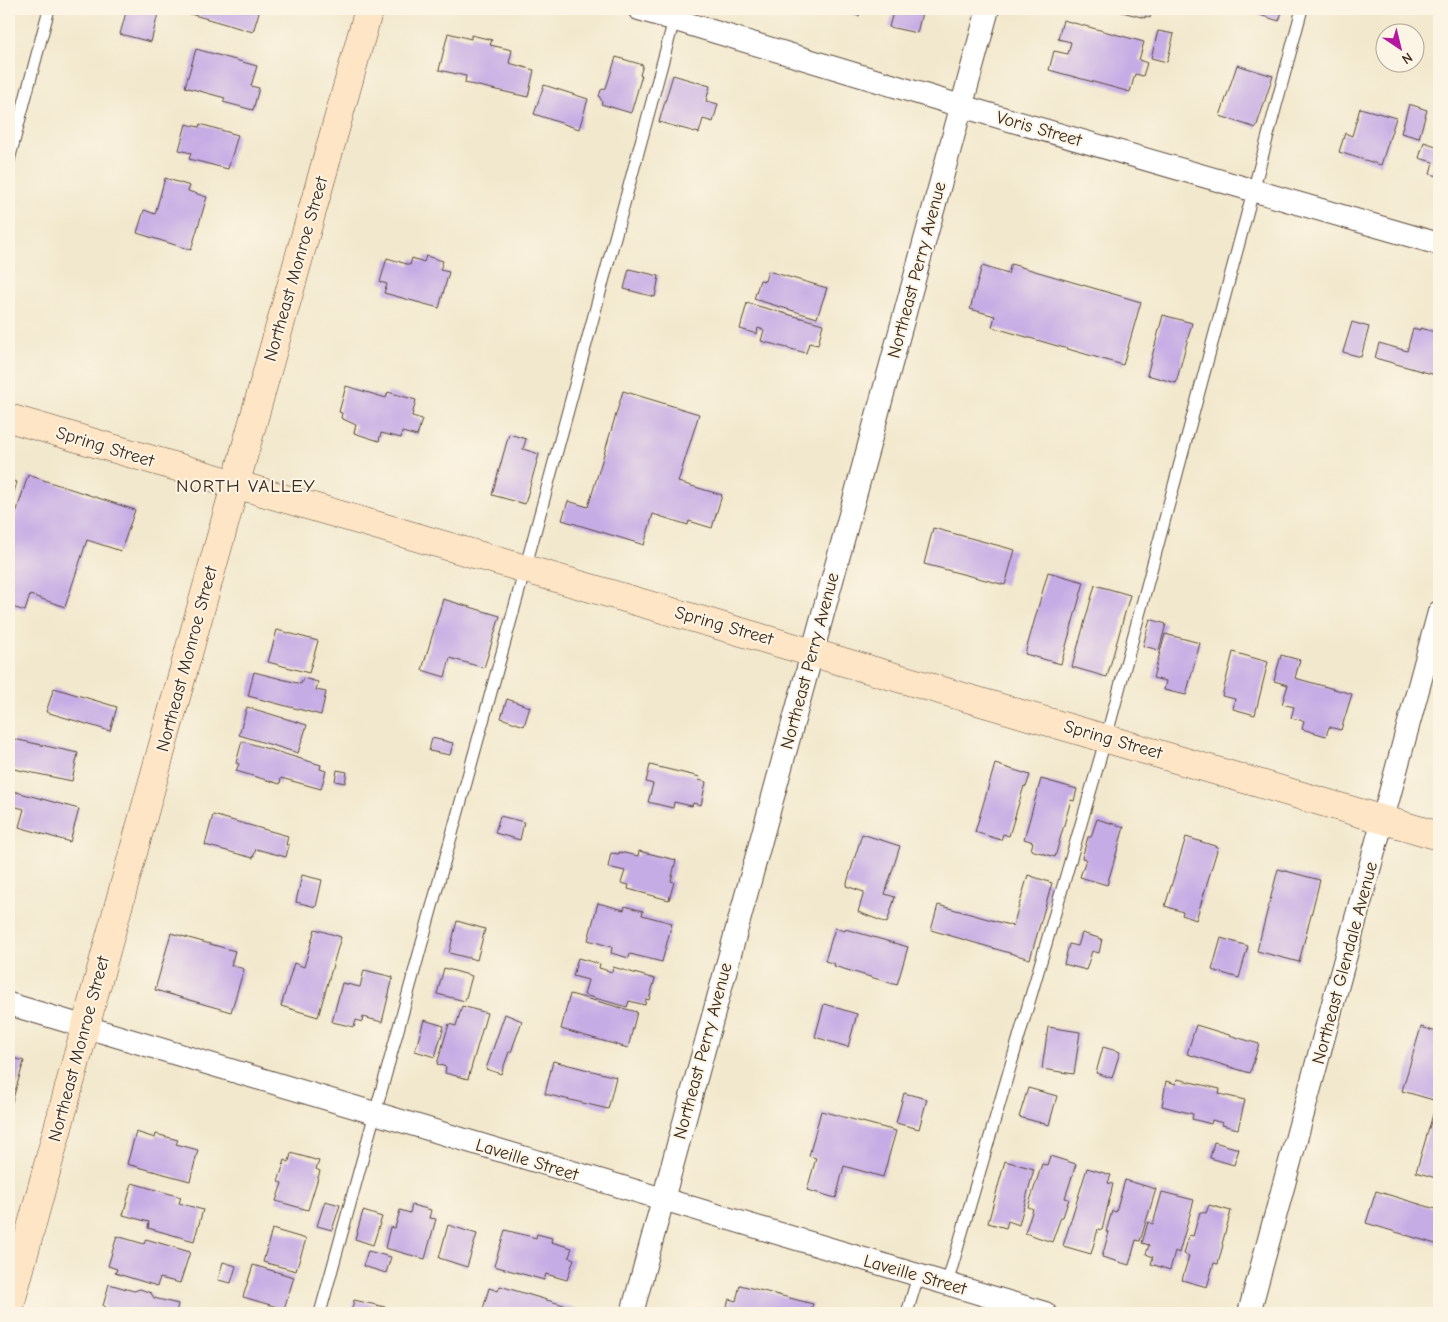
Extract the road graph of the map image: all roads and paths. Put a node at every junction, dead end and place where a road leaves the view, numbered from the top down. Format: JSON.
{"nodes":[{"id":1,"x":49,"y":9,"type":"edge"},
{"id":2,"x":369,"y":9,"type":"edge"},
{"id":3,"x":639,"y":9,"type":"edge"},
{"id":4,"x":988,"y":9,"type":"edge"},
{"id":5,"x":1302,"y":9,"type":"edge"},
{"id":6,"x":676,"y":14,"type":"edge"},
{"id":7,"x":961,"y":106,"type":"junction"},
{"id":8,"x":9,"y":160,"type":"edge"},
{"id":9,"x":1253,"y":191,"type":"junction"},
{"id":10,"x":1439,"y":244,"type":"edge"},
{"id":11,"x":9,"y":418,"type":"edge"},
{"id":12,"x":235,"y":485,"type":"junction"},
{"id":13,"x":525,"y":569,"type":"junction"},
{"id":14,"x":1439,"y":612,"type":"edge"},
{"id":15,"x":813,"y":652,"type":"junction"},
{"id":16,"x":1106,"y":738,"type":"junction"},
{"id":17,"x":1384,"y":820,"type":"junction"},
{"id":18,"x":1439,"y":836,"type":"edge"},
{"id":19,"x":9,"y":1004,"type":"edge"},
{"id":20,"x":85,"y":1026,"type":"junction"},
{"id":21,"x":374,"y":1114,"type":"junction"},
{"id":22,"x":662,"y":1200,"type":"junction"},
{"id":23,"x":918,"y":1276,"type":"junction"},
{"id":24,"x":947,"y":1284,"type":"junction"},
{"id":25,"x":9,"y":1310,"type":"edge"},
{"id":26,"x":1022,"y":1310,"type":"edge"},
{"id":27,"x":320,"y":1313,"type":"edge"},
{"id":28,"x":632,"y":1313,"type":"edge"},
{"id":29,"x":907,"y":1313,"type":"edge"},
{"id":30,"x":1045,"y":1313,"type":"edge"},
{"id":31,"x":1248,"y":1313,"type":"edge"}],
"edges":[{"from":1,"to":8,"type":"lane"},
{"from":2,"to":12,"type":"street","name":"Northeast Monroe Street"},
{"from":3,"to":6,"type":"street","name":"Voris Street"},
{"from":4,"to":7,"type":"street","name":"Northeast Perry Avenue"},
{"from":5,"to":9,"type":"lane"},
{"from":6,"to":7,"type":"street","name":"Voris Street"},
{"from":6,"to":13,"type":"lane"},
{"from":7,"to":9,"type":"street","name":"Voris Street"},
{"from":7,"to":15,"type":"street","name":"Northeast Perry Avenue"},
{"from":9,"to":10,"type":"street","name":"Voris Street"},
{"from":9,"to":16,"type":"lane"},
{"from":11,"to":12,"type":"street","name":"Spring Street"},
{"from":12,"to":13,"type":"street","name":"Spring Street"},
{"from":12,"to":20,"type":"street","name":"Northeast Monroe Street"},
{"from":13,"to":15,"type":"street","name":"Spring Street"},
{"from":13,"to":21,"type":"lane"},
{"from":14,"to":17,"type":"street","name":"Northeast Glendale Avenue"},
{"from":15,"to":16,"type":"street","name":"Spring Street"},
{"from":15,"to":22,"type":"street","name":"Northeast Perry Avenue"},
{"from":16,"to":17,"type":"street","name":"Spring Street"},
{"from":16,"to":24,"type":"lane"},
{"from":17,"to":18,"type":"street","name":"Spring Street"},
{"from":17,"to":31,"type":"street","name":"Northeast Glendale Avenue"},
{"from":19,"to":20,"type":"street","name":"Laveille Street"},
{"from":20,"to":21,"type":"street","name":"Laveille Street"},
{"from":20,"to":25,"type":"street","name":"Northeast Monroe Street"},
{"from":21,"to":22,"type":"street","name":"Laveille Street"},
{"from":21,"to":27,"type":"lane"},
{"from":22,"to":23,"type":"street","name":"Laveille Street"},
{"from":22,"to":28,"type":"street","name":"Northeast Perry Avenue"},
{"from":23,"to":24,"type":"street","name":"Laveille Street"},
{"from":23,"to":29,"type":"lane"},
{"from":24,"to":26,"type":"street","name":"Laveille Street"},
{"from":26,"to":30,"type":"street","name":"Laveille Street"}]}
